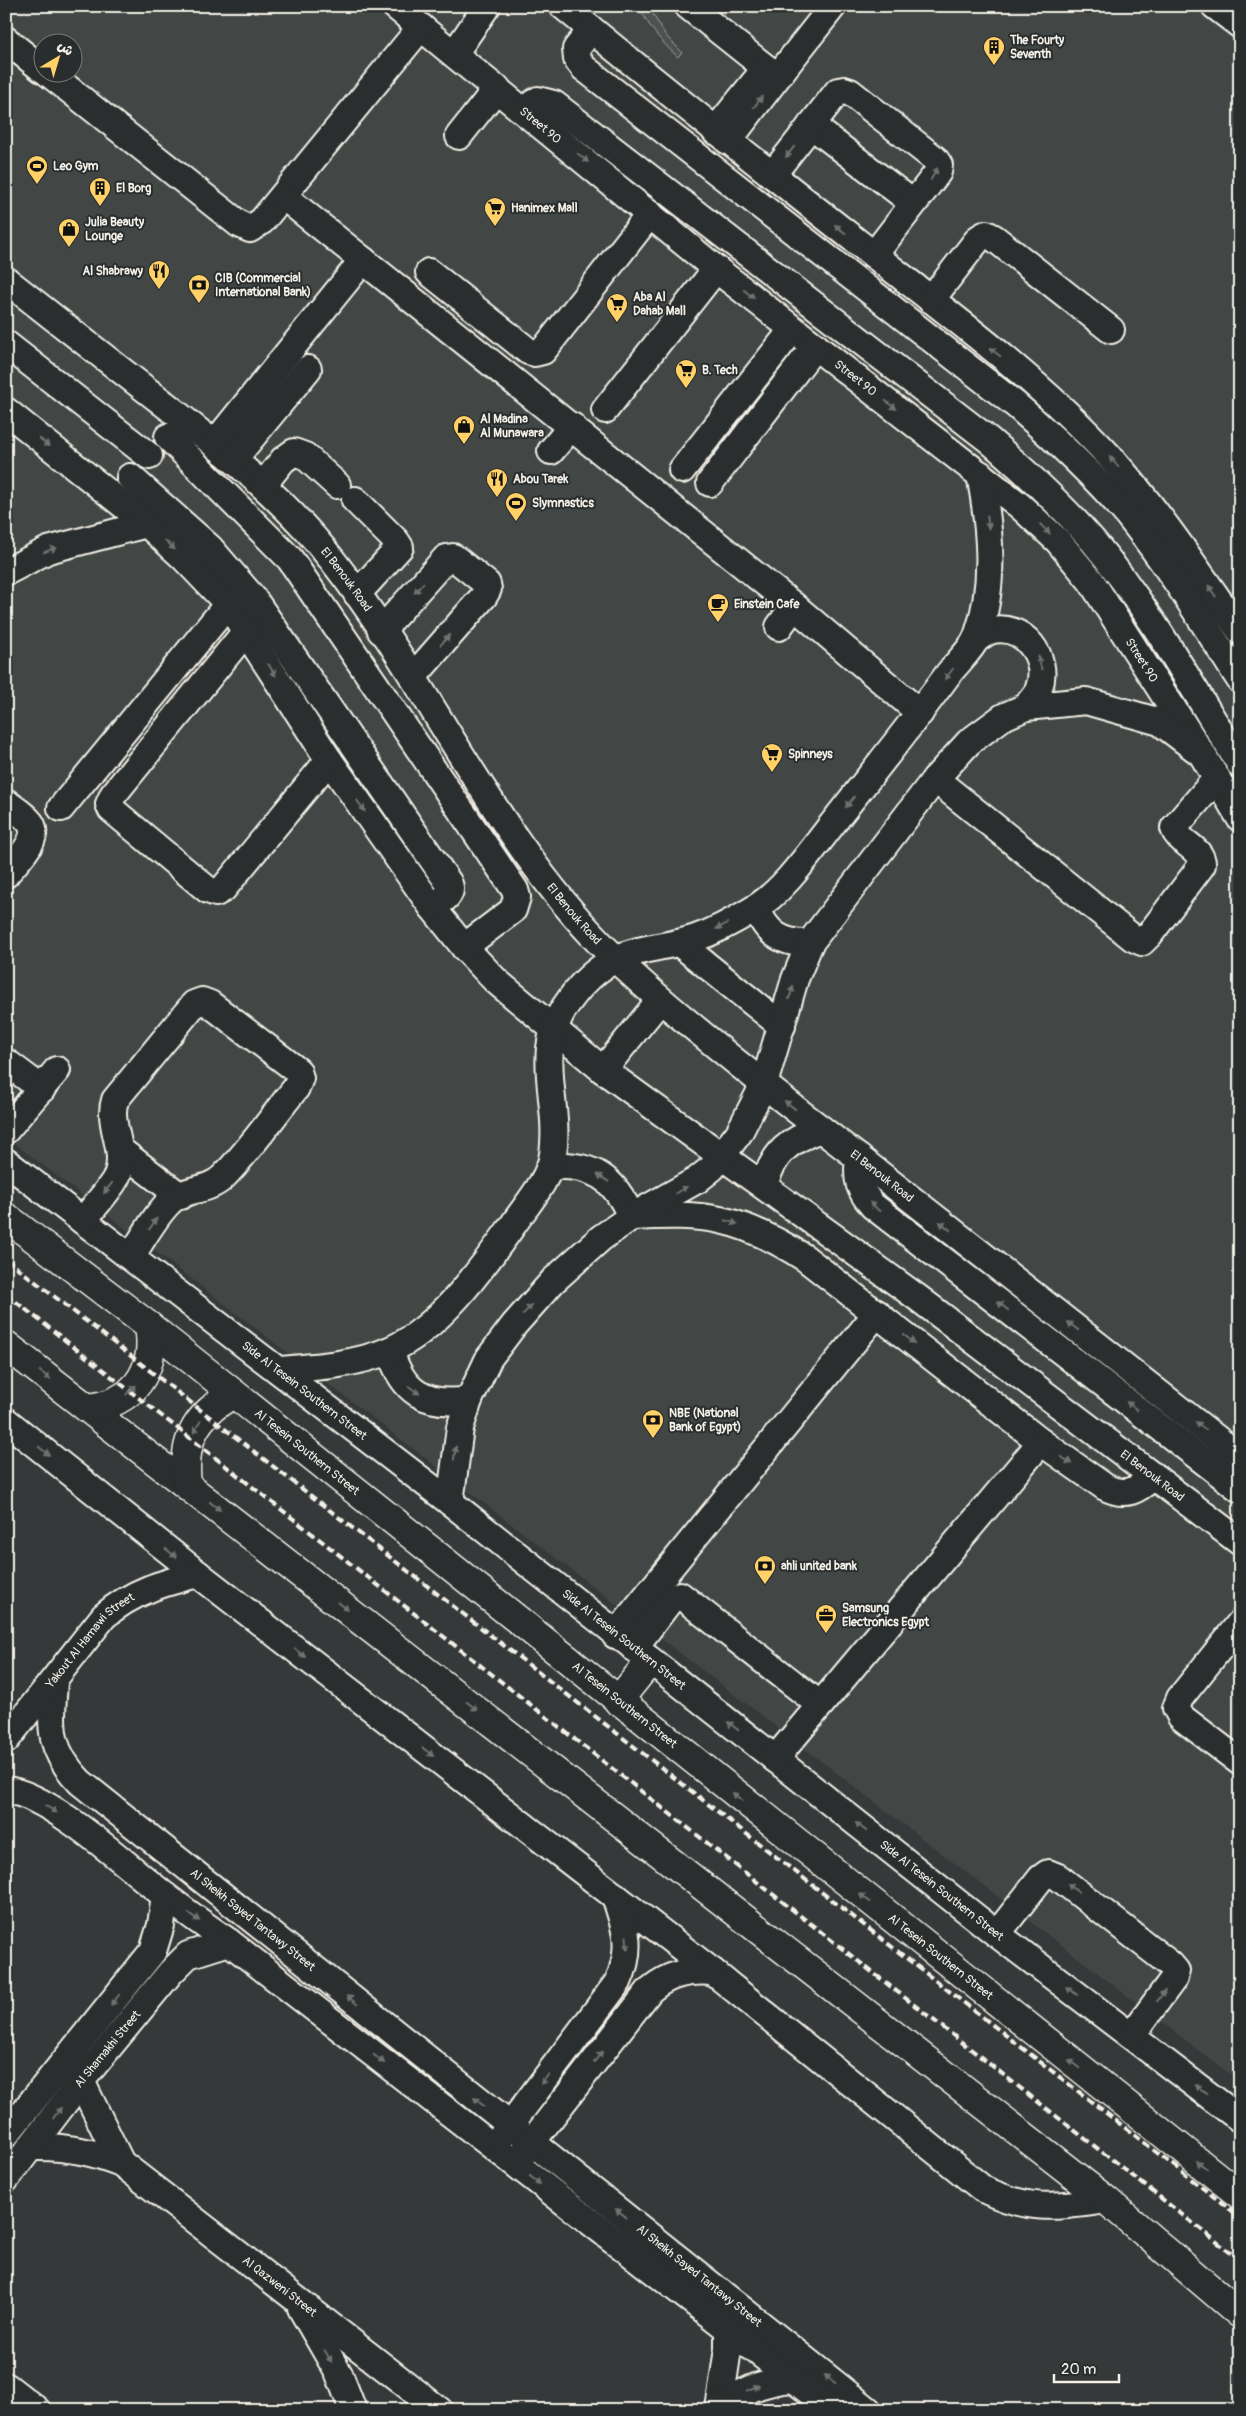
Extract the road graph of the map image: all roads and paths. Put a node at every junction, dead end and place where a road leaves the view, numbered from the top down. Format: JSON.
{"nodes":[{"id":1,"x":487,"y":6,"type":"edge"},
{"id":2,"x":563,"y":6,"type":"edge"},
{"id":3,"x":688,"y":6,"type":"edge"},
{"id":4,"x":832,"y":6,"type":"edge"},
{"id":5,"x":1215,"y":6,"type":"edge"},
{"id":6,"x":397,"y":7,"type":"edge"},
{"id":7,"x":1240,"y":25,"type":"edge"},
{"id":8,"x":421,"y":27,"type":"junction"},
{"id":9,"x":591,"y":30,"type":"junction"},
{"id":10,"x":6,"y":40,"type":"edge"},
{"id":11,"x":454,"y":54,"type":"junction"},
{"id":12,"x":32,"y":61,"type":"edge"},
{"id":13,"x":772,"y":72,"type":"junction"},
{"id":14,"x":60,"y":82,"type":"edge"},
{"id":15,"x":497,"y":88,"type":"junction"},
{"id":16,"x":524,"y":110,"type":"junction"},
{"id":17,"x":811,"y":125,"type":"junction"},
{"id":18,"x":459,"y":136,"type":"dead end"},
{"id":19,"x":722,"y":136,"type":"junction"},
{"id":20,"x":772,"y":175,"type":"junction"},
{"id":21,"x":283,"y":196,"type":"junction"},
{"id":22,"x":913,"y":203,"type":"junction"},
{"id":23,"x":650,"y":214,"type":"junction"},
{"id":24,"x":874,"y":255,"type":"junction"},
{"id":25,"x":363,"y":260,"type":"junction"},
{"id":26,"x":716,"y":268,"type":"junction"},
{"id":27,"x":429,"y":272,"type":"dead end"},
{"id":28,"x":6,"y":280,"type":"edge"},
{"id":29,"x":932,"y":300,"type":"junction"},
{"id":30,"x":793,"y":329,"type":"junction"},
{"id":31,"x":1111,"y":330,"type":"dead end"},
{"id":32,"x":6,"y":344,"type":"edge"},
{"id":33,"x":815,"y":346,"type":"junction"},
{"id":34,"x":308,"y":368,"type":"dead end"},
{"id":35,"x":605,"y":410,"type":"dead end"},
{"id":36,"x":6,"y":411,"type":"edge"},
{"id":37,"x":572,"y":426,"type":"junction"},
{"id":38,"x":178,"y":430,"type":"junction"},
{"id":39,"x":224,"y":451,"type":"junction"},
{"id":40,"x":551,"y":451,"type":"dead end"},
{"id":41,"x":149,"y":456,"type":"junction"},
{"id":42,"x":682,"y":470,"type":"dead end"},
{"id":43,"x":980,"y":474,"type":"junction"},
{"id":44,"x":130,"y":476,"type":"junction"},
{"id":45,"x":710,"y":483,"type":"dead end"},
{"id":46,"x":263,"y":484,"type":"junction"},
{"id":47,"x":114,"y":498,"type":"junction"},
{"id":48,"x":147,"y":524,"type":"junction"},
{"id":49,"x":6,"y":572,"type":"edge"},
{"id":50,"x":357,"y":594,"type":"junction"},
{"id":51,"x":228,"y":604,"type":"junction"},
{"id":52,"x":794,"y":606,"type":"junction"},
{"id":53,"x":779,"y":627,"type":"dead end"},
{"id":54,"x":247,"y":630,"type":"junction"},
{"id":55,"x":381,"y":631,"type":"junction"},
{"id":56,"x":1240,"y":632,"type":"edge"},
{"id":57,"x":976,"y":639,"type":"junction"},
{"id":58,"x":413,"y":677,"type":"junction"},
{"id":59,"x":1240,"y":680,"type":"edge"},
{"id":60,"x":1026,"y":707,"type":"junction"},
{"id":61,"x":920,"y":713,"type":"junction"},
{"id":62,"x":1202,"y":754,"type":"junction"},
{"id":63,"x":329,"y":760,"type":"junction"},
{"id":64,"x":1240,"y":764,"type":"edge"},
{"id":65,"x":1217,"y":778,"type":"junction"},
{"id":66,"x":935,"y":779,"type":"junction"},
{"id":67,"x":6,"y":802,"type":"edge"},
{"id":68,"x":61,"y":808,"type":"dead end"},
{"id":69,"x":1240,"y":818,"type":"edge"},
{"id":70,"x":6,"y":874,"type":"edge"},
{"id":71,"x":432,"y":907,"type":"junction"},
{"id":72,"x":757,"y":908,"type":"junction"},
{"id":73,"x":679,"y":943,"type":"junction"},
{"id":74,"x":810,"y":944,"type":"junction"},
{"id":75,"x":464,"y":947,"type":"junction"},
{"id":76,"x":616,"y":959,"type":"junction"},
{"id":77,"x":660,"y":1000,"type":"junction"},
{"id":78,"x":782,"y":1026,"type":"junction"},
{"id":79,"x":553,"y":1030,"type":"junction"},
{"id":80,"x":6,"y":1062,"type":"edge"},
{"id":81,"x":603,"y":1070,"type":"junction"},
{"id":82,"x":764,"y":1084,"type":"junction"},
{"id":83,"x":820,"y":1129,"type":"junction"},
{"id":84,"x":6,"y":1130,"type":"edge"},
{"id":85,"x":120,"y":1150,"type":"junction"},
{"id":86,"x":722,"y":1154,"type":"junction"},
{"id":87,"x":859,"y":1158,"type":"junction"},
{"id":88,"x":6,"y":1162,"type":"edge"},
{"id":89,"x":551,"y":1166,"type":"junction"},
{"id":90,"x":764,"y":1184,"type":"junction"},
{"id":91,"x":180,"y":1196,"type":"junction"},
{"id":92,"x":6,"y":1217,"type":"edge"},
{"id":93,"x":630,"y":1217,"type":"junction"},
{"id":94,"x":83,"y":1220,"type":"junction"},
{"id":95,"x":832,"y":1234,"type":"junction"},
{"id":96,"x":131,"y":1257,"type":"junction"},
{"id":97,"x":812,"y":1263,"type":"junction"},
{"id":98,"x":877,"y":1313,"type":"junction"},
{"id":99,"x":148,"y":1326,"type":"junction"},
{"id":100,"x":6,"y":1345,"type":"edge"},
{"id":101,"x":390,"y":1350,"type":"junction"},
{"id":102,"x":278,"y":1370,"type":"junction"},
{"id":103,"x":232,"y":1395,"type":"junction"},
{"id":104,"x":468,"y":1400,"type":"junction"},
{"id":105,"x":87,"y":1408,"type":"junction"},
{"id":106,"x":6,"y":1421,"type":"edge"},
{"id":107,"x":1041,"y":1442,"type":"junction"},
{"id":108,"x":1240,"y":1456,"type":"edge"},
{"id":109,"x":1154,"y":1476,"type":"junction"},
{"id":110,"x":187,"y":1484,"type":"junction"},
{"id":111,"x":1240,"y":1489,"type":"edge"},
{"id":112,"x":450,"y":1502,"type":"junction"},
{"id":113,"x":1240,"y":1542,"type":"edge"},
{"id":114,"x":198,"y":1574,"type":"junction"},
{"id":115,"x":1240,"y":1623,"type":"edge"},
{"id":116,"x":633,"y":1648,"type":"junction"},
{"id":117,"x":54,"y":1682,"type":"junction"},
{"id":118,"x":618,"y":1701,"type":"junction"},
{"id":119,"x":819,"y":1704,"type":"junction"},
{"id":120,"x":6,"y":1740,"type":"edge"},
{"id":121,"x":775,"y":1759,"type":"junction"},
{"id":122,"x":1240,"y":1762,"type":"edge"},
{"id":123,"x":6,"y":1790,"type":"edge"},
{"id":124,"x":165,"y":1896,"type":"junction"},
{"id":125,"x":615,"y":1896,"type":"junction"},
{"id":126,"x":997,"y":1934,"type":"junction"},
{"id":127,"x":229,"y":1942,"type":"junction"},
{"id":128,"x":713,"y":1972,"type":"junction"},
{"id":129,"x":148,"y":1979,"type":"junction"},
{"id":130,"x":1132,"y":2036,"type":"junction"},
{"id":131,"x":81,"y":2081,"type":"junction"},
{"id":132,"x":1240,"y":2119,"type":"edge"},
{"id":133,"x":510,"y":2126,"type":"junction"},
{"id":134,"x":6,"y":2134,"type":"edge"},
{"id":135,"x":531,"y":2142,"type":"junction"},
{"id":136,"x":32,"y":2147,"type":"junction"},
{"id":137,"x":494,"y":2148,"type":"junction"},
{"id":138,"x":121,"y":2163,"type":"junction"},
{"id":139,"x":514,"y":2164,"type":"junction"},
{"id":140,"x":6,"y":2179,"type":"edge"},
{"id":141,"x":1239,"y":2193,"type":"edge"},
{"id":142,"x":1106,"y":2200,"type":"junction"},
{"id":143,"x":296,"y":2298,"type":"junction"},
{"id":144,"x":1240,"y":2314,"type":"edge"},
{"id":145,"x":728,"y":2329,"type":"junction"},
{"id":146,"x":793,"y":2379,"type":"junction"},
{"id":147,"x":6,"y":2386,"type":"edge"},
{"id":148,"x":718,"y":2409,"type":"edge"},
{"id":149,"x":37,"y":2410,"type":"edge"},
{"id":150,"x":353,"y":2410,"type":"edge"},
{"id":151,"x":439,"y":2410,"type":"edge"},
{"id":152,"x":833,"y":2410,"type":"edge"},
{"id":153,"x":868,"y":2410,"type":"edge"}],
"edges":[{"from":1,"to":11,"type":"street"},
{"from":2,"to":9,"type":"street"},
{"from":3,"to":13,"type":"street"},
{"from":4,"to":13,"type":"street"},
{"from":5,"to":7,"type":"street"},
{"from":6,"to":8,"type":"street","name":"Street 90"},
{"from":8,"to":11,"type":"street","name":"Street 90"},
{"from":8,"to":21,"type":"street"},
{"from":9,"to":19,"type":"street"},
{"from":9,"to":59,"type":"street"},
{"from":10,"to":12,"type":"street"},
{"from":11,"to":15,"type":"street","name":"Street 90"},
{"from":13,"to":19,"type":"street"},
{"from":14,"to":21,"type":"street"},
{"from":15,"to":16,"type":"street","name":"Street 90"},
{"from":15,"to":18,"type":"street"},
{"from":16,"to":23,"type":"street","name":"Street 90","one_way":true},
{"from":16,"to":64,"type":"street"},
{"from":17,"to":20,"type":"street","one_way":true},
{"from":17,"to":22,"type":"street"},
{"from":22,"to":17,"type":"street","one_way":true},
{"from":19,"to":20,"type":"street"},
{"from":24,"to":20,"type":"street","one_way":true},
{"from":21,"to":25,"type":"street"},
{"from":22,"to":24,"type":"street"},
{"from":23,"to":26,"type":"street","name":"Street 90"},
{"from":23,"to":27,"type":"street"},
{"from":24,"to":29,"type":"street"},
{"from":25,"to":37,"type":"street"},
{"from":25,"to":39,"type":"street"},
{"from":26,"to":30,"type":"street","name":"Street 90","one_way":true},
{"from":26,"to":35,"type":"street"},
{"from":28,"to":38,"type":"street","name":"El Benouk Road"},
{"from":29,"to":31,"type":"street"},
{"from":56,"to":29,"type":"street","one_way":true},
{"from":30,"to":33,"type":"street","name":"Street 90"},
{"from":30,"to":42,"type":"street"},
{"from":32,"to":41,"type":"street"},
{"from":33,"to":43,"type":"street","name":"Street 90","one_way":true},
{"from":33,"to":45,"type":"street"},
{"from":34,"to":39,"type":"street"},
{"from":36,"to":47,"type":"street","name":"El Benouk Road","one_way":true},
{"from":37,"to":40,"type":"street"},
{"from":37,"to":52,"type":"street"},
{"from":38,"to":39,"type":"street","name":"El Benouk Road"},
{"from":38,"to":41,"type":"street"},
{"from":38,"to":75,"type":"street"},
{"from":39,"to":46,"type":"street","name":"El Benouk Road"},
{"from":41,"to":44,"type":"street"},
{"from":43,"to":57,"type":"street","one_way":true},
{"from":43,"to":62,"type":"street","name":"Street 90","one_way":true},
{"from":44,"to":47,"type":"street"},
{"from":44,"to":71,"type":"street"},
{"from":46,"to":50,"type":"street","name":"El Benouk Road"},
{"from":46,"to":50,"type":"street"},
{"from":47,"to":48,"type":"street","name":"El Benouk Road"},
{"from":49,"to":48,"type":"street","one_way":true},
{"from":48,"to":51,"type":"street","name":"El Benouk Road","one_way":true},
{"from":50,"to":55,"type":"street","name":"El Benouk Road"},
{"from":51,"to":54,"type":"street","name":"El Benouk Road"},
{"from":51,"to":68,"type":"street"},
{"from":52,"to":53,"type":"street"},
{"from":52,"to":61,"type":"street"},
{"from":54,"to":63,"type":"street","name":"El Benouk Road","one_way":true},
{"from":54,"to":63,"type":"street"},
{"from":55,"to":58,"type":"street","name":"El Benouk Road"},
{"from":58,"to":55,"type":"street","one_way":true},
{"from":60,"to":57,"type":"street","one_way":true},
{"from":57,"to":61,"type":"street","one_way":true},
{"from":58,"to":76,"type":"street","name":"El Benouk Road"},
{"from":60,"to":62,"type":"street"},
{"from":60,"to":66,"type":"street"},
{"from":61,"to":72,"type":"street","one_way":true},
{"from":62,"to":65,"type":"street","name":"Street 90"},
{"from":63,"to":71,"type":"street","name":"El Benouk Road","one_way":true},
{"from":65,"to":66,"type":"street"},
{"from":65,"to":69,"type":"street","name":"Street 90"},
{"from":66,"to":74,"type":"street"},
{"from":67,"to":70,"type":"street"},
{"from":71,"to":75,"type":"street","name":"El Benouk Road"},
{"from":72,"to":73,"type":"street","one_way":true},
{"from":72,"to":74,"type":"street"},
{"from":73,"to":76,"type":"street"},
{"from":73,"to":78,"type":"street"},
{"from":78,"to":74,"type":"street","one_way":true},
{"from":75,"to":79,"type":"street","name":"El Benouk Road"},
{"from":76,"to":77,"type":"street","name":"El Benouk Road"},
{"from":76,"to":79,"type":"street"},
{"from":77,"to":81,"type":"street"},
{"from":77,"to":82,"type":"street","name":"El Benouk Road"},
{"from":78,"to":82,"type":"street"},
{"from":79,"to":81,"type":"street","name":"El Benouk Road"},
{"from":79,"to":89,"type":"street"},
{"from":80,"to":84,"type":"street"},
{"from":81,"to":86,"type":"street","name":"El Benouk Road"},
{"from":83,"to":82,"type":"street","name":"El Benouk Road","one_way":true},
{"from":82,"to":86,"type":"street"},
{"from":83,"to":87,"type":"street","name":"El Benouk Road"},
{"from":83,"to":90,"type":"street"},
{"from":85,"to":91,"type":"street"},
{"from":85,"to":91,"type":"street"},
{"from":85,"to":94,"type":"street","one_way":true},
{"from":86,"to":90,"type":"street","name":"El Benouk Road"},
{"from":93,"to":86,"type":"street","one_way":true},
{"from":108,"to":87,"type":"street","name":"El Benouk Road","one_way":true},
{"from":111,"to":87,"type":"street","one_way":true},
{"from":88,"to":94,"type":"street","name":"Side Al Tesein Southern Street"},
{"from":93,"to":89,"type":"street","one_way":true},
{"from":89,"to":101,"type":"street"},
{"from":90,"to":95,"type":"street","name":"El Benouk Road"},
{"from":96,"to":91,"type":"street","one_way":true},
{"from":92,"to":99,"type":"highway","name":"Al Tesein Southern Street"},
{"from":93,"to":97,"type":"street","one_way":true},
{"from":104,"to":93,"type":"street","one_way":true},
{"from":94,"to":96,"type":"street","name":"Side Al Tesein Southern Street"},
{"from":95,"to":97,"type":"street"},
{"from":95,"to":109,"type":"street","name":"El Benouk Road"},
{"from":96,"to":102,"type":"street","name":"Side Al Tesein Southern Street"},
{"from":97,"to":98,"type":"street"},
{"from":98,"to":107,"type":"street","one_way":true},
{"from":98,"to":116,"type":"street"},
{"from":99,"to":103,"type":"highway","name":"Al Tesein Southern Street"},
{"from":105,"to":99,"type":"highway","one_way":true},
{"from":100,"to":105,"type":"highway","one_way":true},
{"from":101,"to":102,"type":"street"},
{"from":101,"to":104,"type":"street","one_way":true},
{"from":102,"to":112,"type":"street","name":"Side Al Tesein Southern Street"},
{"from":103,"to":110,"type":"highway","one_way":true},
{"from":103,"to":118,"type":"highway","name":"Al Tesein Southern Street"},
{"from":112,"to":104,"type":"street","one_way":true},
{"from":105,"to":110,"type":"highway"},
{"from":106,"to":114,"type":"street","one_way":true},
{"from":107,"to":109,"type":"street","one_way":true},
{"from":107,"to":119,"type":"street"},
{"from":109,"to":113,"type":"street","name":"El Benouk Road"},
{"from":110,"to":142,"type":"highway","one_way":true},
{"from":112,"to":116,"type":"street","name":"Side Al Tesein Southern Street"},
{"from":114,"to":117,"type":"street","name":"Yakout Al Hamawi Street"},
{"from":114,"to":125,"type":"street","one_way":true},
{"from":115,"to":122,"type":"street"},
{"from":116,"to":118,"type":"highway"},
{"from":116,"to":119,"type":"street"},
{"from":121,"to":116,"type":"street","name":"Side Al Tesein Southern Street","one_way":true},
{"from":117,"to":120,"type":"street","name":"Yakout Al Hamawi Street"},
{"from":133,"to":117,"type":"street","name":"Al Sheikh Sayed Tantawy Street","one_way":true},
{"from":141,"to":118,"type":"highway","name":"Al Tesein Southern Street","one_way":true},
{"from":119,"to":121,"type":"street"},
{"from":126,"to":121,"type":"street","name":"Side Al Tesein Southern Street","one_way":true},
{"from":123,"to":124,"type":"street","name":"Al Sheikh Sayed Tantawy Street","one_way":true},
{"from":124,"to":127,"type":"street","name":"Al Sheikh Sayed Tantawy Street","one_way":true},
{"from":124,"to":129,"type":"street","name":"Al Shamakhi Street"},
{"from":125,"to":128,"type":"street"},
{"from":125,"to":133,"type":"street","one_way":true},
{"from":130,"to":126,"type":"street","name":"Side Al Tesein Southern Street","one_way":true},
{"from":130,"to":126,"type":"street","one_way":true},
{"from":127,"to":129,"type":"street","name":"Al Shamakhi Street"},
{"from":127,"to":137,"type":"street","name":"Al Sheikh Sayed Tantawy Street","one_way":true},
{"from":135,"to":128,"type":"street","one_way":true},
{"from":128,"to":142,"type":"street"},
{"from":129,"to":131,"type":"street","name":"Al Shamakhi Street"},
{"from":129,"to":134,"type":"street","name":"Al Shamakhi Street","one_way":true},
{"from":132,"to":130,"type":"street","name":"Side Al Tesein Southern Street","one_way":true},
{"from":136,"to":131,"type":"street","name":"Al Shamakhi Street","one_way":true},
{"from":131,"to":138,"type":"street","name":"Al Qazweni Street"},
{"from":133,"to":135,"type":"street","name":"Al Sheikh Sayed Tantawy Street"},
{"from":133,"to":137,"type":"street"},
{"from":135,"to":139,"type":"street"},
{"from":153,"to":135,"type":"street","name":"Al Sheikh Sayed Tantawy Street","one_way":true},
{"from":136,"to":138,"type":"street","name":"Al Qazweni Street"},
{"from":136,"to":140,"type":"street","name":"Al Shamakhi Street"},
{"from":137,"to":139,"type":"street","name":"Al Sheikh Sayed Tantawy Street"},
{"from":138,"to":143,"type":"street","name":"Al Qazweni Street"},
{"from":139,"to":145,"type":"street","name":"Al Sheikh Sayed Tantawy Street","one_way":true},
{"from":142,"to":144,"type":"highway"},
{"from":143,"to":150,"type":"street","one_way":true},
{"from":143,"to":151,"type":"street","name":"Al Qazweni Street"},
{"from":145,"to":146,"type":"street","name":"Al Sheikh Sayed Tantawy Street"},
{"from":145,"to":148,"type":"street"},
{"from":148,"to":146,"type":"street","one_way":true},
{"from":146,"to":152,"type":"street","name":"Al Sheikh Sayed Tantawy Street"},
{"from":147,"to":149,"type":"street"}]}
